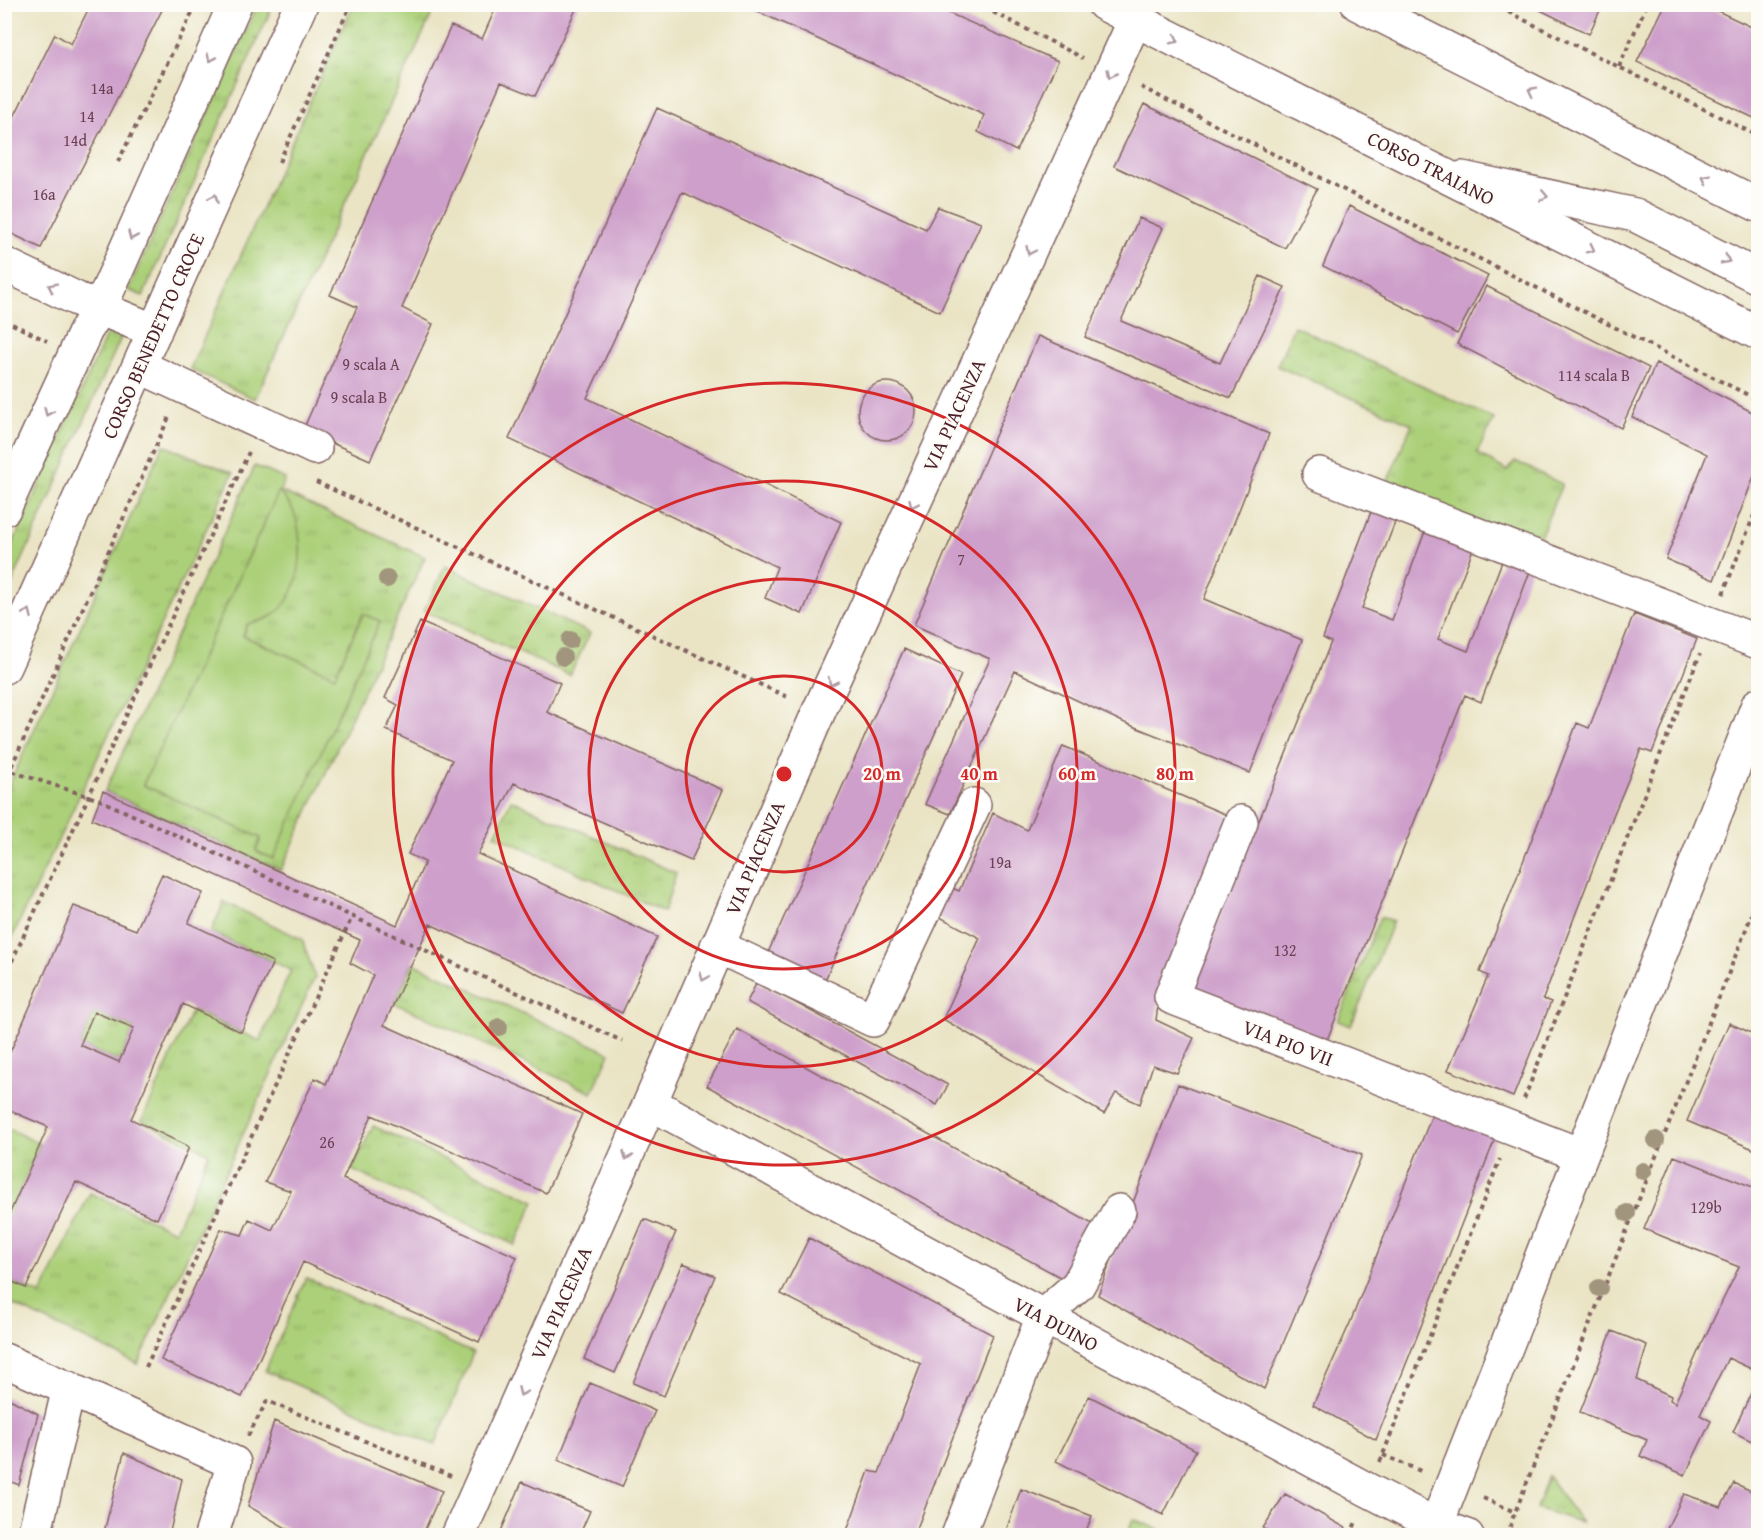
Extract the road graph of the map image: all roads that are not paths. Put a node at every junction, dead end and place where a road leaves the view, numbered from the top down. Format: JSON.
{"nodes":[{"id":1,"x":235,"y":4,"type":"edge"},
{"id":2,"x":301,"y":4,"type":"edge"},
{"id":3,"x":1104,"y":4,"type":"edge"},
{"id":4,"x":1358,"y":4,"type":"edge"},
{"id":5,"x":1135,"y":20,"type":"junction"},
{"id":6,"x":1445,"y":175,"type":"junction"},
{"id":7,"x":1758,"y":205,"type":"edge"},
{"id":8,"x":4,"y":264,"type":"edge"},
{"id":9,"x":1758,"y":277,"type":"edge"},
{"id":10,"x":100,"y":308,"type":"junction"},
{"id":11,"x":155,"y":331,"type":"junction"},
{"id":12,"x":1758,"y":333,"type":"edge"},
{"id":13,"x":139,"y":366,"type":"junction"},
{"id":14,"x":315,"y":448,"type":"road end"},
{"id":15,"x":1319,"y":474,"type":"dead end"},
{"id":16,"x":4,"y":509,"type":"edge"},
{"id":17,"x":1758,"y":642,"type":"edge"},
{"id":18,"x":4,"y":667,"type":"edge"},
{"id":19,"x":1758,"y":705,"type":"edge"},
{"id":20,"x":974,"y":805,"type":"dead end"},
{"id":21,"x":1241,"y":822,"type":"dead end"},
{"id":22,"x":717,"y":946,"type":"junction"},
{"id":23,"x":650,"y":1103,"type":"junction"},
{"id":24,"x":1581,"y":1155,"type":"junction"},
{"id":25,"x":1119,"y":1211,"type":"dead end"},
{"id":26,"x":1042,"y":1316,"type":"junction"},
{"id":27,"x":4,"y":1360,"type":"edge"},
{"id":28,"x":69,"y":1388,"type":"junction"},
{"id":29,"x":1434,"y":1530,"type":"edge"},
{"id":30,"x":34,"y":1536,"type":"edge"},
{"id":31,"x":211,"y":1536,"type":"edge"},
{"id":32,"x":458,"y":1536,"type":"edge"},
{"id":33,"x":958,"y":1536,"type":"edge"},
{"id":34,"x":1467,"y":1536,"type":"edge"}],
"edges":[{"from":1,"to":10,"type":"street","one_way":true},
{"from":11,"to":2,"type":"street","name":"CORSO BENEDETTO CROCE","one_way":true},
{"from":3,"to":5,"type":"street","name":"CORSO TRAIANO"},
{"from":7,"to":4,"type":"street","one_way":true},
{"from":5,"to":6,"type":"street","name":"CORSO TRAIANO","one_way":true},
{"from":5,"to":22,"type":"street","name":"VIA PIACENZA","one_way":true},
{"from":6,"to":9,"type":"street","one_way":true},
{"from":6,"to":12,"type":"street","name":"CORSO TRAIANO","one_way":true},
{"from":10,"to":8,"type":"street","one_way":true},
{"from":10,"to":11,"type":"street"},
{"from":10,"to":16,"type":"street","one_way":true},
{"from":11,"to":13,"type":"street","name":"CORSO BENEDETTO CROCE"},
{"from":13,"to":14,"type":"street"},
{"from":18,"to":13,"type":"street","name":"CORSO BENEDETTO CROCE","one_way":true},
{"from":15,"to":17,"type":"street"},
{"from":19,"to":24,"type":"street"},
{"from":20,"to":22,"type":"street"},
{"from":21,"to":24,"type":"street","name":"VIA PIO VII"},
{"from":22,"to":23,"type":"street","name":"VIA PIACENZA","one_way":true},
{"from":23,"to":26,"type":"street","name":"VIA DUINO"},
{"from":23,"to":32,"type":"street","name":"VIA PIACENZA","one_way":true},
{"from":24,"to":29,"type":"street"},
{"from":25,"to":26,"type":"street"},
{"from":26,"to":29,"type":"street","name":"VIA DUINO"},
{"from":26,"to":33,"type":"street"},
{"from":27,"to":28,"type":"street"},
{"from":28,"to":30,"type":"street"},
{"from":28,"to":31,"type":"street"},
{"from":29,"to":34,"type":"street","name":"VIA DUINO"}]}
